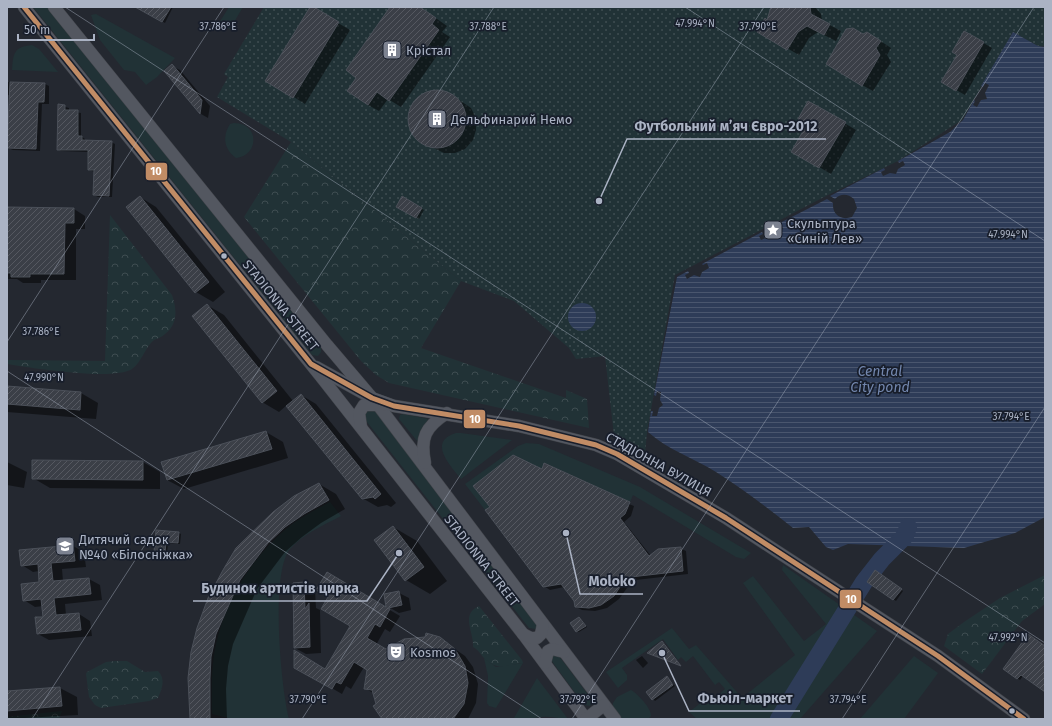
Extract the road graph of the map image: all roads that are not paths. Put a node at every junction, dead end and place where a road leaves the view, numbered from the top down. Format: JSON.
{"nodes":[{"id":1,"x":24,"y":7,"type":"edge"},
{"id":2,"x":54,"y":7,"type":"edge"},
{"id":3,"x":311,"y":364,"type":"junction"},
{"id":4,"x":375,"y":401,"type":"junction"},
{"id":5,"x":447,"y":413,"type":"junction"},
{"id":6,"x":361,"y":428,"type":"junction"},
{"id":7,"x":427,"y":468,"type":"junction"},
{"id":8,"x":543,"y":624,"type":"junction"},
{"id":9,"x":523,"y":634,"type":"junction"},
{"id":10,"x":564,"y":652,"type":"junction"},
{"id":11,"x":544,"y":663,"type":"junction"},
{"id":12,"x":604,"y":705,"type":"junction"},
{"id":13,"x":1022,"y":718,"type":"edge"},
{"id":14,"x":586,"y":719,"type":"edge"},
{"id":15,"x":615,"y":719,"type":"edge"}],
"edges":[{"from":1,"to":3,"type":"street","name":"STADIONNA STREET"},
{"from":2,"to":4,"type":"street","name":"STADIONNA STREET"},
{"from":3,"to":4,"type":"street"},
{"from":3,"to":6,"type":"street","name":"STADIONNA STREET"},
{"from":4,"to":5,"type":"street","name":"СТАДІОННА ВУЛИЦЯ"},
{"from":4,"to":6,"type":"street"},
{"from":4,"to":7,"type":"street","name":"STADIONNA STREET"},
{"from":5,"to":7,"type":"street"},
{"from":5,"to":13,"type":"street","name":"СТАДІОННА ВУЛИЦЯ"},
{"from":6,"to":9,"type":"street","name":"STADIONNA STREET"},
{"from":7,"to":8,"type":"street","name":"STADIONNA STREET"},
{"from":8,"to":9,"type":"street"},
{"from":8,"to":10,"type":"street","name":"STADIONNA STREET"},
{"from":9,"to":11,"type":"street","name":"STADIONNA STREET"},
{"from":10,"to":11,"type":"street"},
{"from":10,"to":12,"type":"street","name":"STADIONNA STREET"},
{"from":11,"to":14,"type":"street","name":"STADIONNA STREET"},
{"from":12,"to":14,"type":"street"},
{"from":12,"to":15,"type":"street","name":"STADIONNA STREET"}]}
